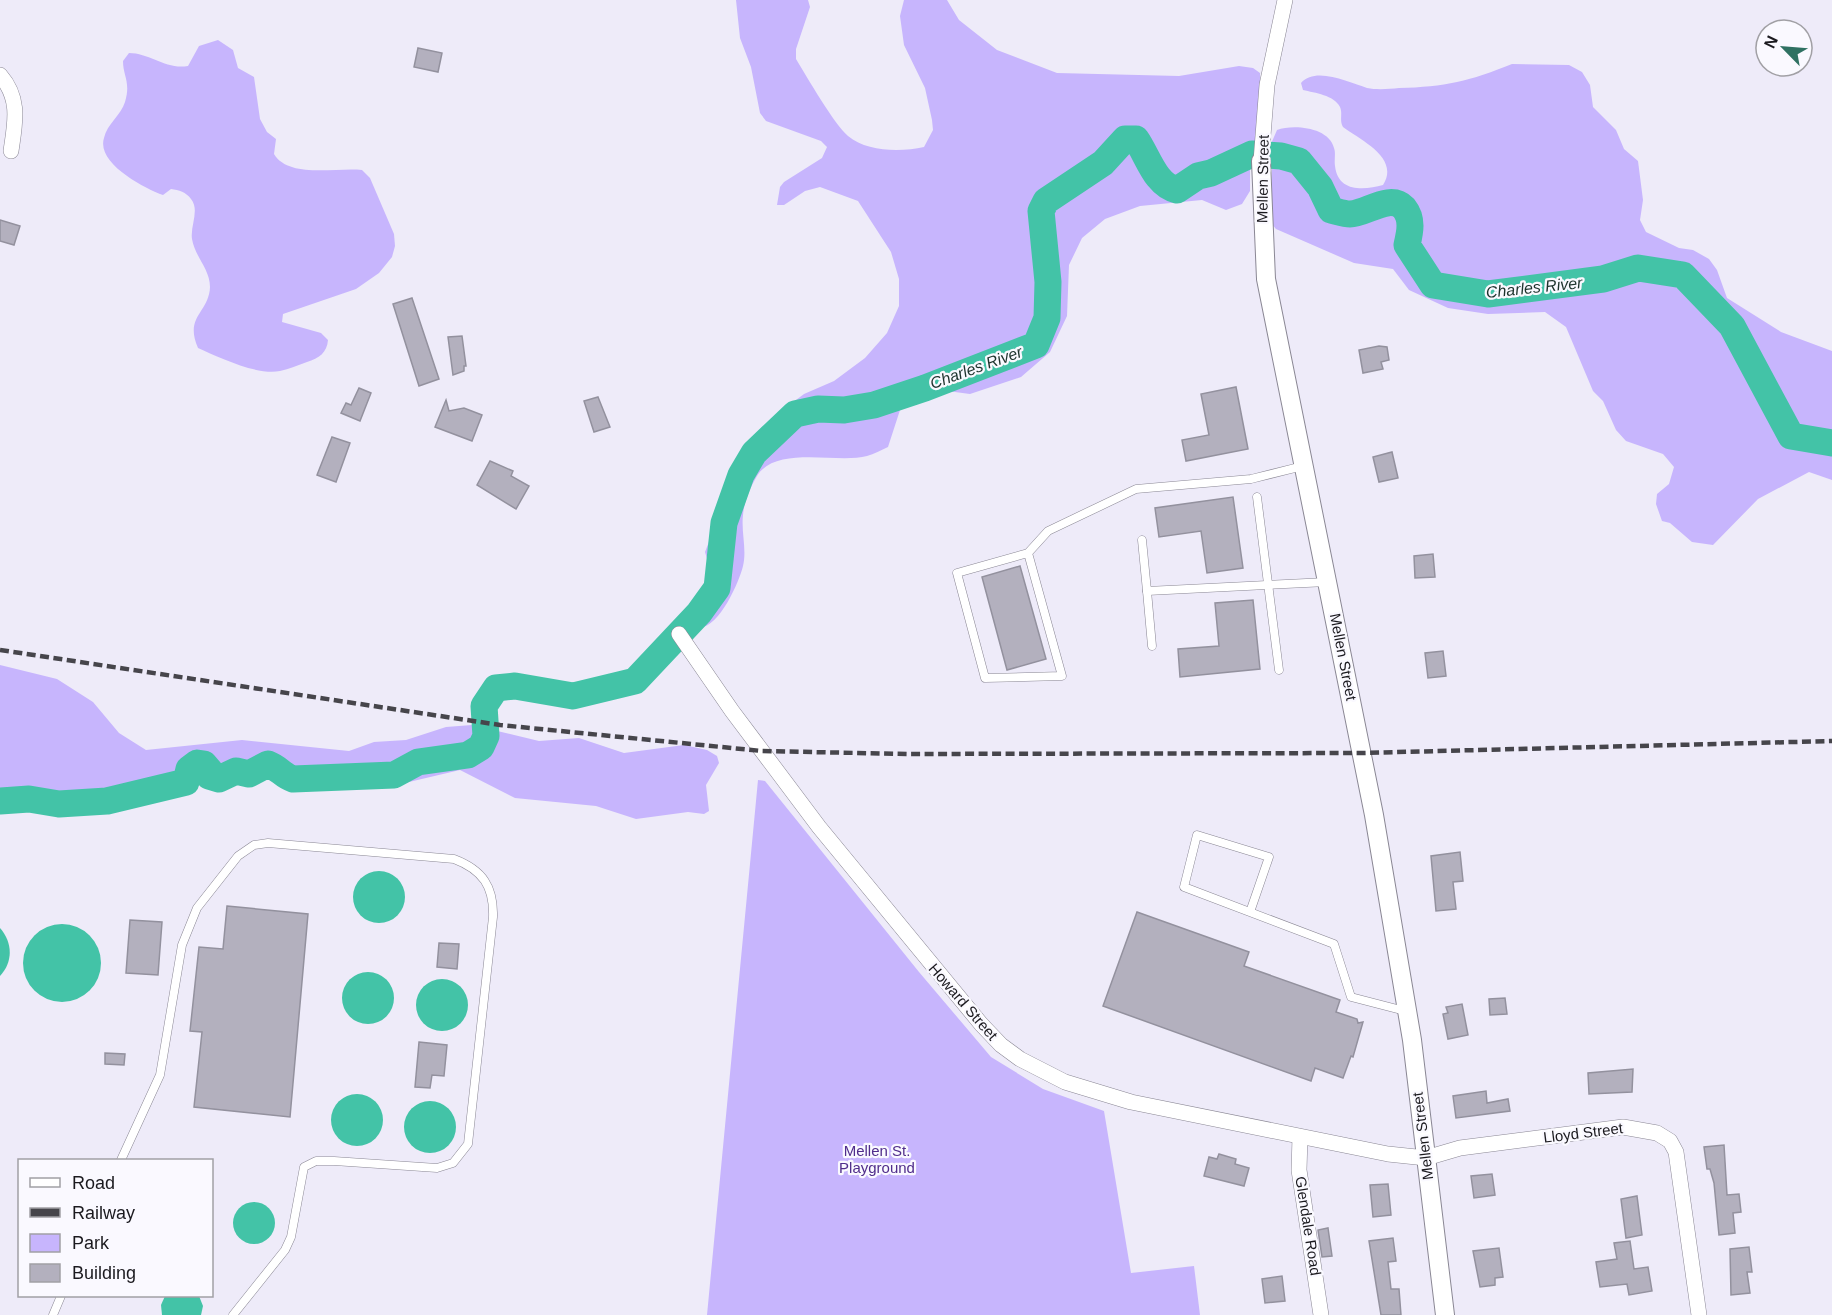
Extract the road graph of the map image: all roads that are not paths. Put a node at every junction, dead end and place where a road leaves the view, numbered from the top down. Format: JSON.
{"nodes":[{"id":1,"x":1285,"y":0,"type":"edge"},
{"id":2,"x":0,"y":75,"type":"edge"},
{"id":3,"x":10,"y":151,"type":"dead end"},
{"id":4,"x":1261,"y":154,"type":"joint"},
{"id":5,"x":1305,"y":465,"type":"junction"},
{"id":6,"x":1257,"y":497,"type":"dead end"},
{"id":7,"x":1142,"y":540,"type":"dead end"},
{"id":8,"x":1028,"y":553,"type":"junction"},
{"id":9,"x":1328,"y":581,"type":"junction"},
{"id":10,"x":1269,"y":585,"type":"junction"},
{"id":11,"x":1147,"y":591,"type":"junction"},
{"id":12,"x":679,"y":634,"type":"dead end"},
{"id":13,"x":1152,"y":646,"type":"dead end"},
{"id":14,"x":1279,"y":670,"type":"dead end"},
{"id":15,"x":1250,"y":912,"type":"junction"},
{"id":16,"x":1407,"y":1011,"type":"junction"},
{"id":17,"x":1300,"y":1137,"type":"junction"},
{"id":18,"x":1426,"y":1158,"type":"junction"},
{"id":19,"x":123,"y":1159,"type":"edge"},
{"id":20,"x":62,"y":1297,"type":"edge"},
{"id":21,"x":53,"y":1315,"type":"edge"},
{"id":22,"x":233,"y":1315,"type":"edge"},
{"id":23,"x":1321,"y":1315,"type":"edge"},
{"id":24,"x":1445,"y":1315,"type":"edge"},
{"id":25,"x":1699,"y":1315,"type":"edge"}],
"edges":[{"from":1,"to":4,"type":"street","name":"Mellen Street"},
{"from":2,"to":3,"type":"street"},
{"from":4,"to":5,"type":"street","name":"Mellen Street"},
{"from":5,"to":8,"type":"lane"},
{"from":5,"to":9,"type":"street","name":"Mellen Street"},
{"from":6,"to":10,"type":"lane"},
{"from":7,"to":11,"type":"lane"},
{"from":8,"to":8,"type":"lane"},
{"from":9,"to":10,"type":"lane"},
{"from":9,"to":16,"type":"street","name":"Mellen Street"},
{"from":10,"to":11,"type":"lane"},
{"from":10,"to":14,"type":"lane"},
{"from":11,"to":13,"type":"lane"},
{"from":12,"to":17,"type":"street","name":"Howard Street"},
{"from":15,"to":15,"type":"lane"},
{"from":15,"to":16,"type":"lane"},
{"from":16,"to":18,"type":"street","name":"Mellen Street"},
{"from":17,"to":18,"type":"street","name":"Howard Street"},
{"from":17,"to":23,"type":"street","name":"Glendale Road"},
{"from":18,"to":24,"type":"street","name":"Mellen Street"},
{"from":18,"to":25,"type":"street","name":"Lloyd Street"},
{"from":19,"to":22,"type":"lane"},
{"from":20,"to":21,"type":"lane"}]}
